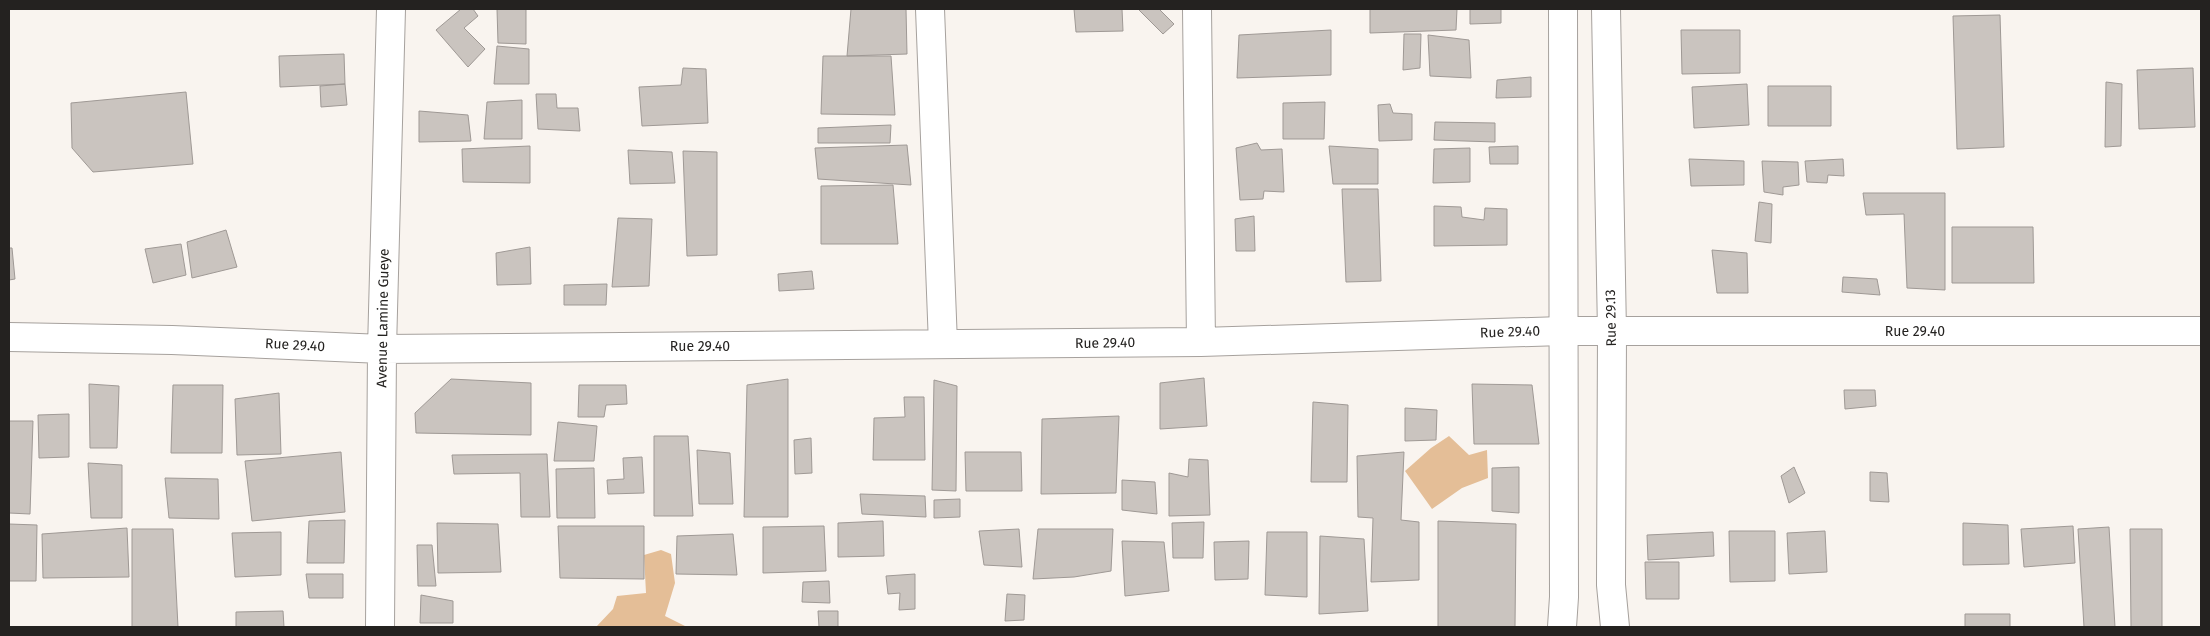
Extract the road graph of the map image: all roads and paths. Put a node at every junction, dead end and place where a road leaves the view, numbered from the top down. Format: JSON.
{"nodes":[{"id":1,"x":391,"y":9,"type":"edge"},
{"id":2,"x":930,"y":9,"type":"edge"},
{"id":3,"x":1197,"y":9,"type":"edge"},
{"id":4,"x":1563,"y":9,"type":"edge"},
{"id":5,"x":1606,"y":9,"type":"edge"},
{"id":6,"x":1562,"y":331,"type":"junction"},
{"id":7,"x":2201,"y":331,"type":"edge"},
{"id":8,"x":1612,"y":332,"type":"junction"},
{"id":9,"x":9,"y":337,"type":"edge"},
{"id":10,"x":1201,"y":342,"type":"junction"},
{"id":11,"x":943,"y":344,"type":"junction"},
{"id":12,"x":382,"y":349,"type":"junction"},
{"id":13,"x":380,"y":627,"type":"edge"},
{"id":14,"x":1562,"y":627,"type":"edge"},
{"id":15,"x":1615,"y":627,"type":"edge"}],
"edges":[{"from":1,"to":12,"type":"street","name":"Avenue Lamine Gueye"},
{"from":2,"to":11,"type":"street"},
{"from":3,"to":10,"type":"street"},
{"from":4,"to":6,"type":"street"},
{"from":5,"to":8,"type":"street","name":"Rue 29.13"},
{"from":6,"to":8,"type":"street","name":"Rue 29.40"},
{"from":6,"to":10,"type":"street","name":"Rue 29.40"},
{"from":6,"to":14,"type":"street"},
{"from":7,"to":8,"type":"street","name":"Rue 29.40"},
{"from":8,"to":15,"type":"street","name":"Rue 29.13"},
{"from":9,"to":12,"type":"street","name":"Rue 29.40"},
{"from":10,"to":11,"type":"street","name":"Rue 29.40"},
{"from":11,"to":12,"type":"street","name":"Rue 29.40"},
{"from":12,"to":13,"type":"street","name":"Avenue Lamine Gueye"}]}
